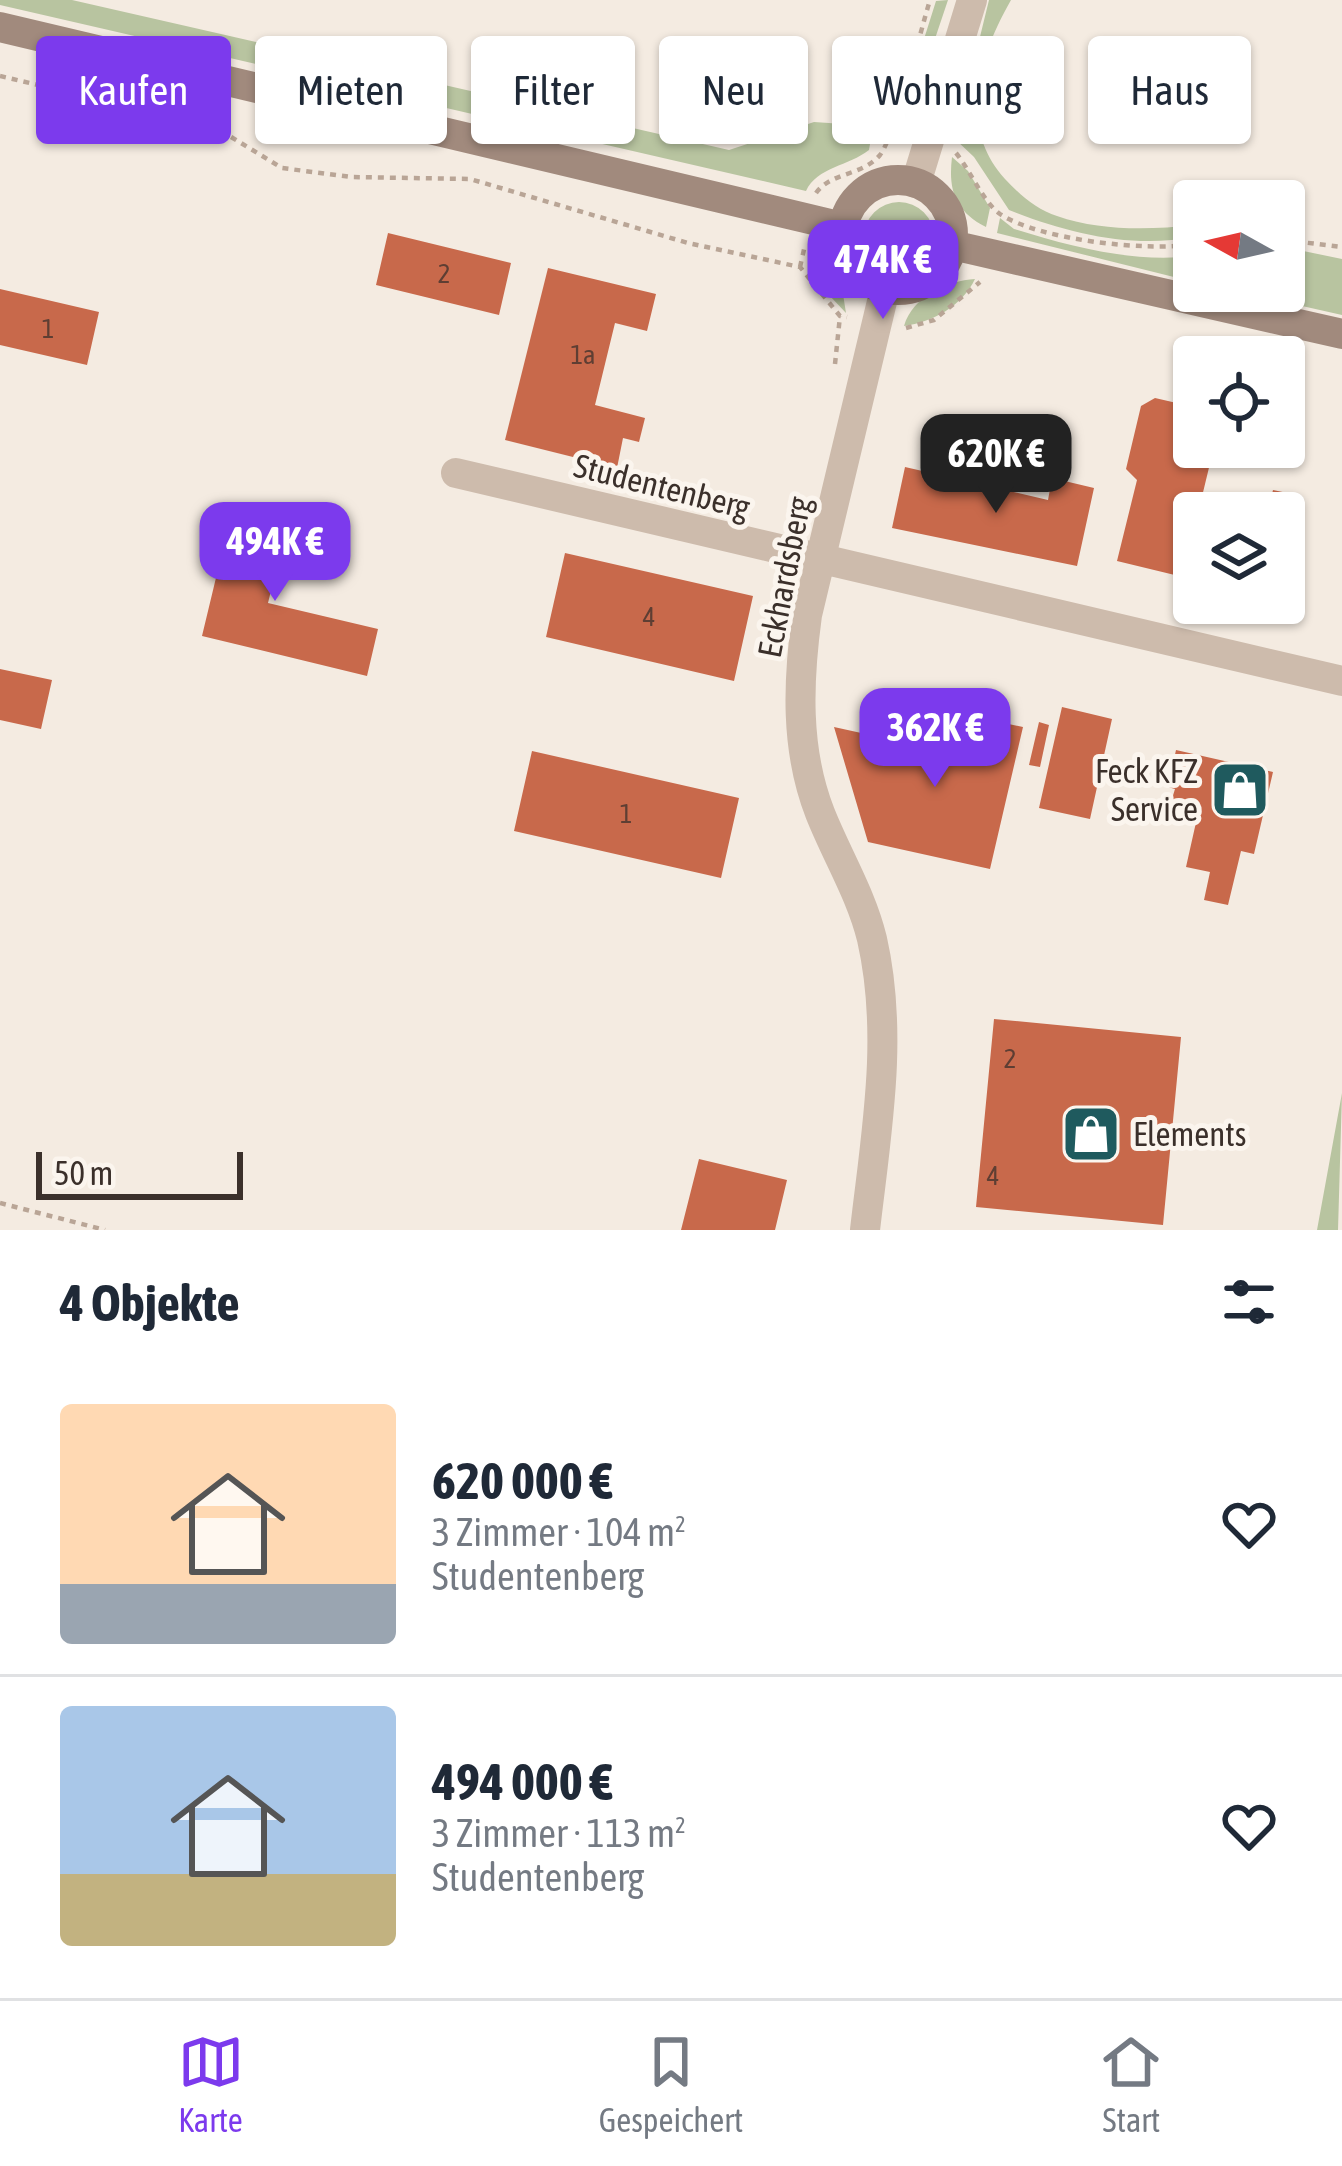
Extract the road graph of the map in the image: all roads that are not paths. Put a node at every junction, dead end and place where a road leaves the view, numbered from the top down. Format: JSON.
{"nodes":[{"id":1,"x":972,"y":0,"type":"edge"},
{"id":2,"x":0,"y":27,"type":"edge"},
{"id":3,"x":916,"y":183,"type":"junction"},
{"id":4,"x":843,"y":227,"type":"junction"},
{"id":5,"x":952,"y":245,"type":"junction"},
{"id":6,"x":885,"y":290,"type":"junction"},
{"id":7,"x":1342,"y":334,"type":"edge"},
{"id":8,"x":456,"y":473,"type":"dead end"},
{"id":9,"x":821,"y":561,"type":"junction"},
{"id":10,"x":1342,"y":682,"type":"edge"},
{"id":11,"x":865,"y":1230,"type":"edge"}],
"edges":[{"from":1,"to":3,"type":"street"},
{"from":2,"to":4,"type":"main road"},
{"from":3,"to":4,"type":"main road"},
{"from":3,"to":5,"type":"main road"},
{"from":4,"to":6,"type":"main road"},
{"from":5,"to":6,"type":"main road"},
{"from":5,"to":7,"type":"main road"},
{"from":6,"to":9,"type":"street","name":"Eckhardsberg"},
{"from":8,"to":9,"type":"street","name":"Studentenberg"},
{"from":9,"to":10,"type":"street","name":"Studentenberg"},
{"from":9,"to":11,"type":"street","name":"Eckhardsberg"}]}
